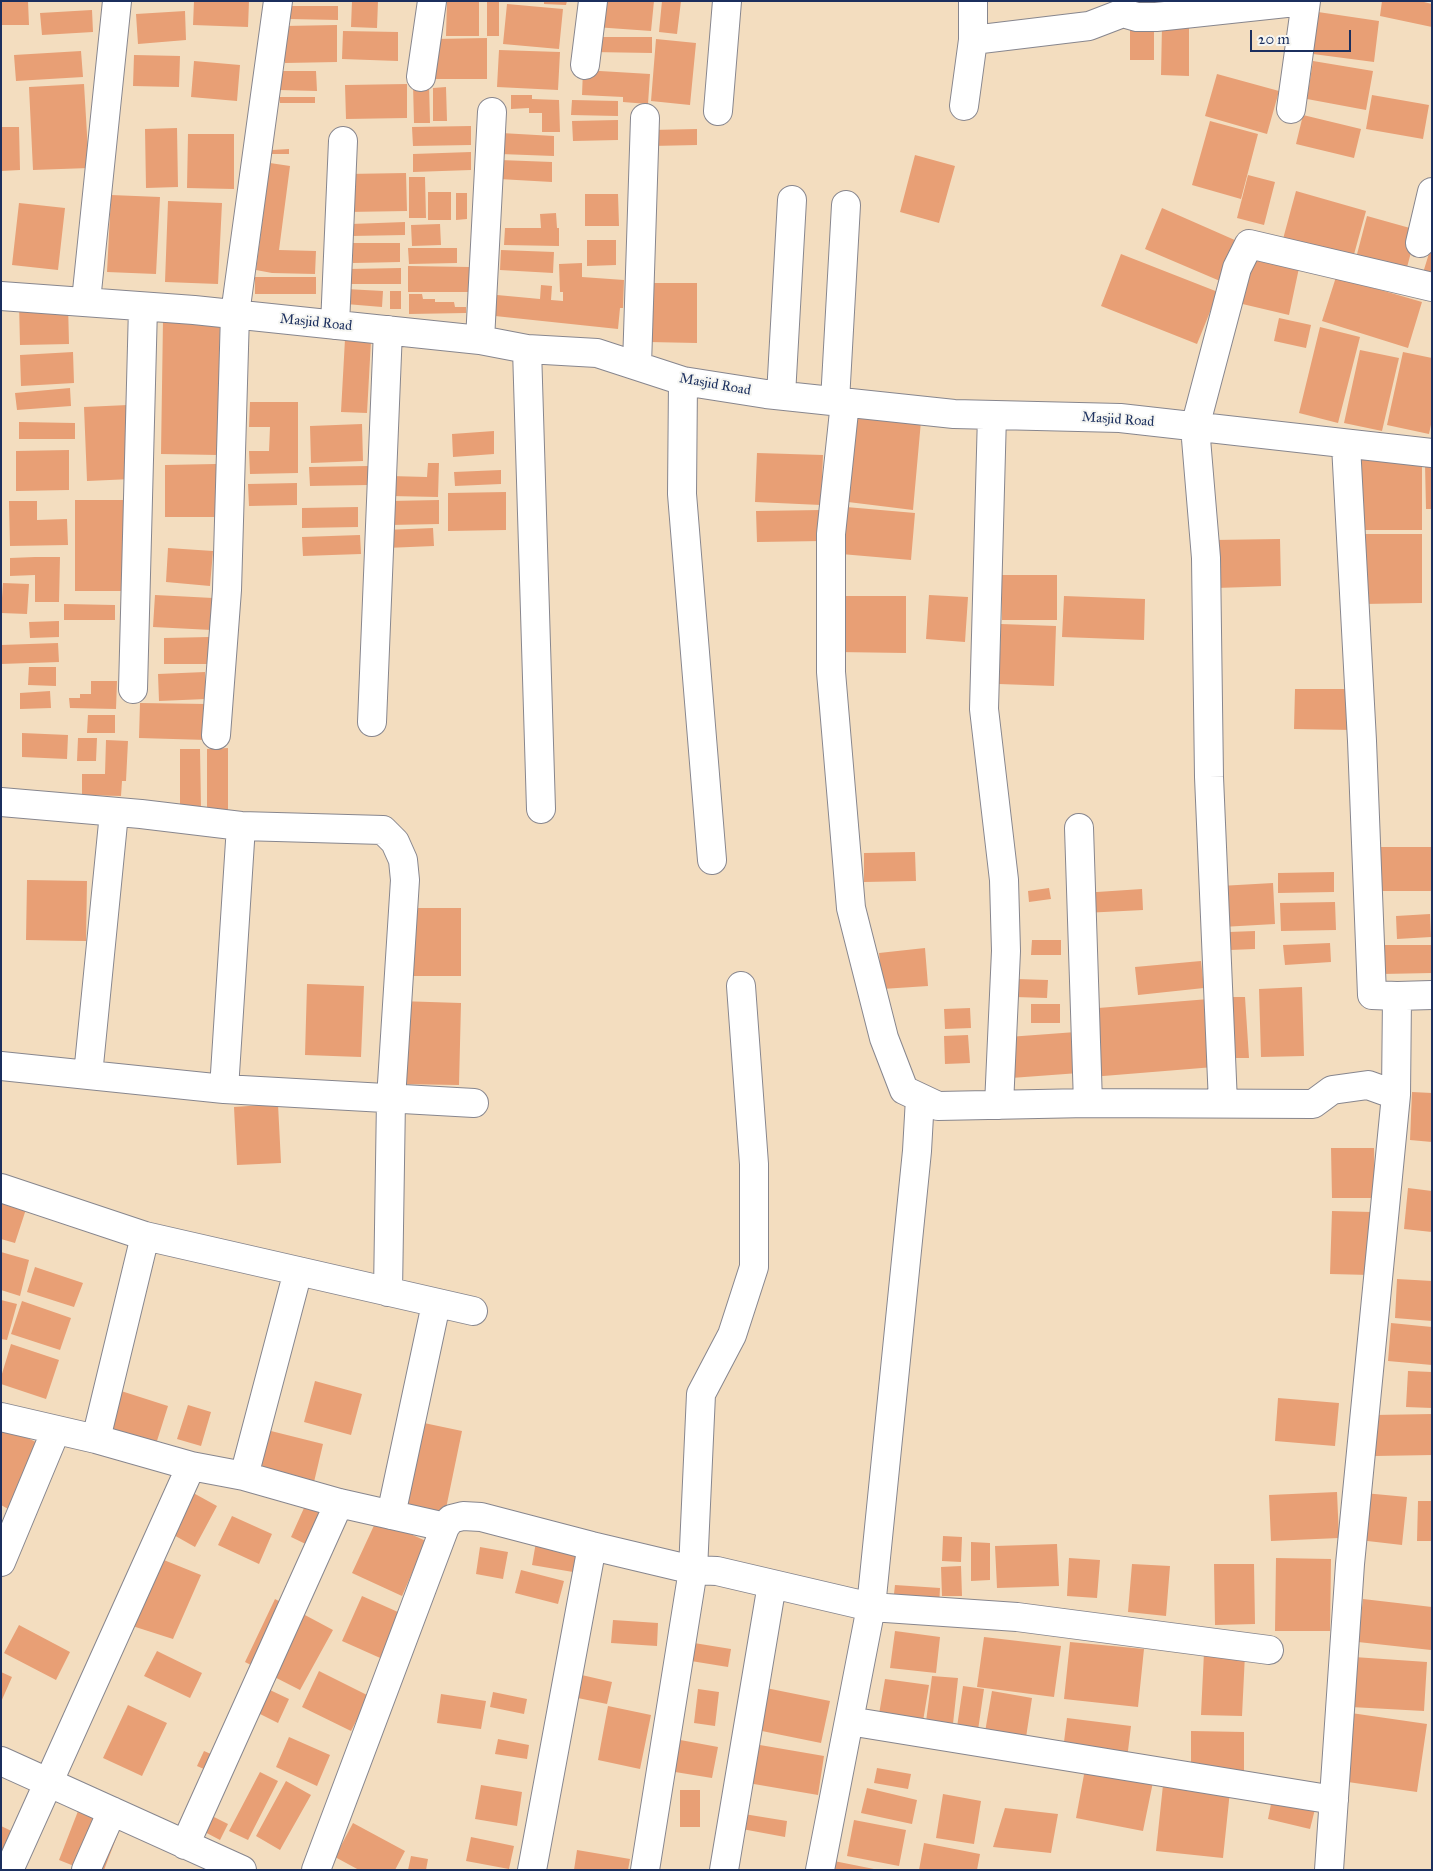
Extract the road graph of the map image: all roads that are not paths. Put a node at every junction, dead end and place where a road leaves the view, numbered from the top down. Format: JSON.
{"nodes":[{"id":1,"x":117,"y":1,"type":"edge"},
{"id":2,"x":278,"y":1,"type":"edge"},
{"id":3,"x":432,"y":1,"type":"edge"},
{"id":4,"x":593,"y":1,"type":"edge"},
{"id":5,"x":727,"y":1,"type":"edge"},
{"id":6,"x":973,"y":1,"type":"edge"},
{"id":7,"x":1305,"y":1,"type":"edge"},
{"id":8,"x":972,"y":40,"type":"junction"},
{"id":9,"x":585,"y":65,"type":"dead end"},
{"id":10,"x":422,"y":77,"type":"dead end"},
{"id":11,"x":964,"y":106,"type":"dead end"},
{"id":12,"x":1291,"y":109,"type":"dead end"},
{"id":13,"x":718,"y":111,"type":"dead end"},
{"id":14,"x":492,"y":112,"type":"dead end"},
{"id":15,"x":645,"y":118,"type":"dead end"},
{"id":16,"x":343,"y":141,"type":"dead end"},
{"id":17,"x":1432,"y":192,"type":"edge"},
{"id":18,"x":792,"y":200,"type":"dead end"},
{"id":19,"x":846,"y":205,"type":"dead end"},
{"id":20,"x":1420,"y":243,"type":"dead end"},
{"id":21,"x":1432,"y":287,"type":"edge"},
{"id":22,"x":1,"y":296,"type":"edge"},
{"id":23,"x":86,"y":301,"type":"junction"},
{"id":24,"x":143,"y":307,"type":"junction"},
{"id":25,"x":235,"y":314,"type":"junction"},
{"id":26,"x":335,"y":325,"type":"junction"},
{"id":27,"x":388,"y":330,"type":"junction"},
{"id":28,"x":480,"y":340,"type":"junction"},
{"id":29,"x":527,"y":349,"type":"junction"},
{"id":30,"x":637,"y":366,"type":"junction"},
{"id":31,"x":683,"y":380,"type":"junction"},
{"id":32,"x":781,"y":395,"type":"junction"},
{"id":33,"x":840,"y":402,"type":"junction"},
{"id":34,"x":992,"y":415,"type":"junction"},
{"id":35,"x":1195,"y":427,"type":"junction"},
{"id":36,"x":1346,"y":444,"type":"junction"},
{"id":37,"x":1432,"y":453,"type":"edge"},
{"id":38,"x":133,"y":688,"type":"dead end"},
{"id":39,"x":372,"y":722,"type":"dead end"},
{"id":40,"x":216,"y":735,"type":"dead end"},
{"id":41,"x":1,"y":802,"type":"edge"},
{"id":42,"x":542,"y":809,"type":"dead end"},
{"id":43,"x":114,"y":813,"type":"junction"},
{"id":44,"x":241,"y":826,"type":"junction"},
{"id":45,"x":1079,"y":828,"type":"dead end"},
{"id":46,"x":712,"y":860,"type":"dead end"},
{"id":47,"x":740,"y":986,"type":"dead end"},
{"id":48,"x":1432,"y":995,"type":"edge"},
{"id":49,"x":1397,"y":996,"type":"junction"},
{"id":50,"x":1,"y":1066,"type":"edge"},
{"id":51,"x":88,"y":1075,"type":"junction"},
{"id":52,"x":224,"y":1089,"type":"junction"},
{"id":53,"x":1396,"y":1095,"type":"junction"},
{"id":54,"x":920,"y":1098,"type":"junction"},
{"id":55,"x":391,"y":1099,"type":"junction"},
{"id":56,"x":474,"y":1103,"type":"dead end"},
{"id":57,"x":1088,"y":1103,"type":"junction"},
{"id":58,"x":1223,"y":1103,"type":"junction"},
{"id":59,"x":1000,"y":1105,"type":"junction"},
{"id":60,"x":1,"y":1188,"type":"edge"},
{"id":61,"x":145,"y":1236,"type":"junction"},
{"id":62,"x":298,"y":1271,"type":"junction"},
{"id":63,"x":388,"y":1292,"type":"junction"},
{"id":64,"x":436,"y":1304,"type":"junction"},
{"id":65,"x":473,"y":1311,"type":"dead end"},
{"id":66,"x":1,"y":1417,"type":"edge"},
{"id":67,"x":56,"y":1430,"type":"junction"},
{"id":68,"x":96,"y":1439,"type":"junction"},
{"id":69,"x":190,"y":1466,"type":"junction"},
{"id":70,"x":244,"y":1476,"type":"junction"},
{"id":71,"x":339,"y":1503,"type":"junction"},
{"id":72,"x":391,"y":1515,"type":"junction"},
{"id":73,"x":444,"y":1527,"type":"junction"},
{"id":74,"x":592,"y":1546,"type":"junction"},
{"id":75,"x":1,"y":1562,"type":"edge"},
{"id":76,"x":693,"y":1570,"type":"junction"},
{"id":77,"x":772,"y":1584,"type":"junction"},
{"id":78,"x":871,"y":1606,"type":"junction"},
{"id":79,"x":1269,"y":1650,"type":"dead end"},
{"id":80,"x":849,"y":1721,"type":"junction"},
{"id":81,"x":1,"y":1761,"type":"edge"},
{"id":82,"x":48,"y":1782,"type":"junction"},
{"id":83,"x":1334,"y":1800,"type":"junction"},
{"id":84,"x":112,"y":1811,"type":"junction"},
{"id":85,"x":185,"y":1845,"type":"junction"},
{"id":86,"x":229,"y":1867,"type":"edge"},
{"id":87,"x":9,"y":1870,"type":"edge"},
{"id":88,"x":86,"y":1870,"type":"edge"},
{"id":89,"x":316,"y":1870,"type":"edge"},
{"id":90,"x":532,"y":1870,"type":"edge"},
{"id":91,"x":645,"y":1870,"type":"edge"},
{"id":92,"x":724,"y":1870,"type":"edge"},
{"id":93,"x":820,"y":1870,"type":"edge"},
{"id":94,"x":1329,"y":1870,"type":"edge"}],
"edges":[{"from":1,"to":23,"type":"street"},
{"from":2,"to":25,"type":"street"},
{"from":3,"to":10,"type":"street"},
{"from":4,"to":9,"type":"street"},
{"from":5,"to":13,"type":"street"},
{"from":6,"to":8,"type":"street"},
{"from":7,"to":8,"type":"street"},
{"from":7,"to":12,"type":"street"},
{"from":8,"to":11,"type":"street"},
{"from":14,"to":28,"type":"street"},
{"from":15,"to":30,"type":"street"},
{"from":16,"to":26,"type":"street"},
{"from":17,"to":20,"type":"street"},
{"from":18,"to":32,"type":"street"},
{"from":19,"to":33,"type":"street"},
{"from":21,"to":35,"type":"street"},
{"from":22,"to":23,"type":"street","name":"Masjid Road"},
{"from":23,"to":24,"type":"street","name":"Masjid Road"},
{"from":24,"to":25,"type":"street","name":"Masjid Road"},
{"from":24,"to":38,"type":"street"},
{"from":25,"to":26,"type":"street","name":"Masjid Road"},
{"from":25,"to":40,"type":"street"},
{"from":26,"to":27,"type":"street","name":"Masjid Road"},
{"from":27,"to":28,"type":"street","name":"Masjid Road"},
{"from":27,"to":39,"type":"street"},
{"from":28,"to":29,"type":"street","name":"Masjid Road"},
{"from":29,"to":30,"type":"street","name":"Masjid Road"},
{"from":29,"to":42,"type":"street"},
{"from":30,"to":31,"type":"street","name":"Masjid Road"},
{"from":31,"to":32,"type":"street","name":"Masjid Road"},
{"from":31,"to":46,"type":"street"},
{"from":32,"to":33,"type":"street","name":"Masjid Road"},
{"from":33,"to":34,"type":"street","name":"Masjid Road"},
{"from":33,"to":54,"type":"street"},
{"from":34,"to":35,"type":"street","name":"Masjid Road"},
{"from":34,"to":59,"type":"street"},
{"from":35,"to":36,"type":"street","name":"Masjid Road"},
{"from":35,"to":58,"type":"street"},
{"from":36,"to":37,"type":"street","name":"Masjid Road"},
{"from":36,"to":49,"type":"street"},
{"from":41,"to":43,"type":"street"},
{"from":43,"to":44,"type":"street"},
{"from":43,"to":51,"type":"street"},
{"from":44,"to":52,"type":"street"},
{"from":44,"to":55,"type":"street"},
{"from":45,"to":57,"type":"street"},
{"from":47,"to":76,"type":"street"},
{"from":48,"to":49,"type":"street"},
{"from":49,"to":53,"type":"street"},
{"from":50,"to":51,"type":"street"},
{"from":51,"to":52,"type":"street"},
{"from":52,"to":55,"type":"street"},
{"from":53,"to":58,"type":"street"},
{"from":53,"to":83,"type":"street"},
{"from":54,"to":59,"type":"street"},
{"from":54,"to":78,"type":"street"},
{"from":55,"to":56,"type":"street"},
{"from":55,"to":63,"type":"street"},
{"from":57,"to":58,"type":"street"},
{"from":57,"to":59,"type":"street"},
{"from":60,"to":61,"type":"street"},
{"from":61,"to":62,"type":"street"},
{"from":61,"to":68,"type":"street"},
{"from":62,"to":63,"type":"street"},
{"from":62,"to":70,"type":"street"},
{"from":63,"to":64,"type":"street"},
{"from":64,"to":65,"type":"street"},
{"from":64,"to":72,"type":"street"},
{"from":66,"to":67,"type":"street"},
{"from":67,"to":68,"type":"street"},
{"from":67,"to":75,"type":"street"},
{"from":68,"to":69,"type":"street"},
{"from":69,"to":70,"type":"street"},
{"from":69,"to":82,"type":"street"},
{"from":70,"to":71,"type":"street"},
{"from":71,"to":72,"type":"street"},
{"from":71,"to":85,"type":"street"},
{"from":72,"to":73,"type":"street"},
{"from":73,"to":74,"type":"street"},
{"from":73,"to":89,"type":"street"},
{"from":74,"to":76,"type":"street"},
{"from":74,"to":90,"type":"street"},
{"from":76,"to":77,"type":"street"},
{"from":76,"to":91,"type":"street"},
{"from":77,"to":78,"type":"street"},
{"from":77,"to":92,"type":"street"},
{"from":78,"to":79,"type":"street"},
{"from":78,"to":80,"type":"street"},
{"from":80,"to":83,"type":"street"},
{"from":80,"to":93,"type":"street"},
{"from":81,"to":82,"type":"street"},
{"from":82,"to":84,"type":"street"},
{"from":82,"to":87,"type":"street"},
{"from":83,"to":94,"type":"street"},
{"from":84,"to":85,"type":"street"},
{"from":84,"to":88,"type":"street"},
{"from":85,"to":86,"type":"street"}]}
